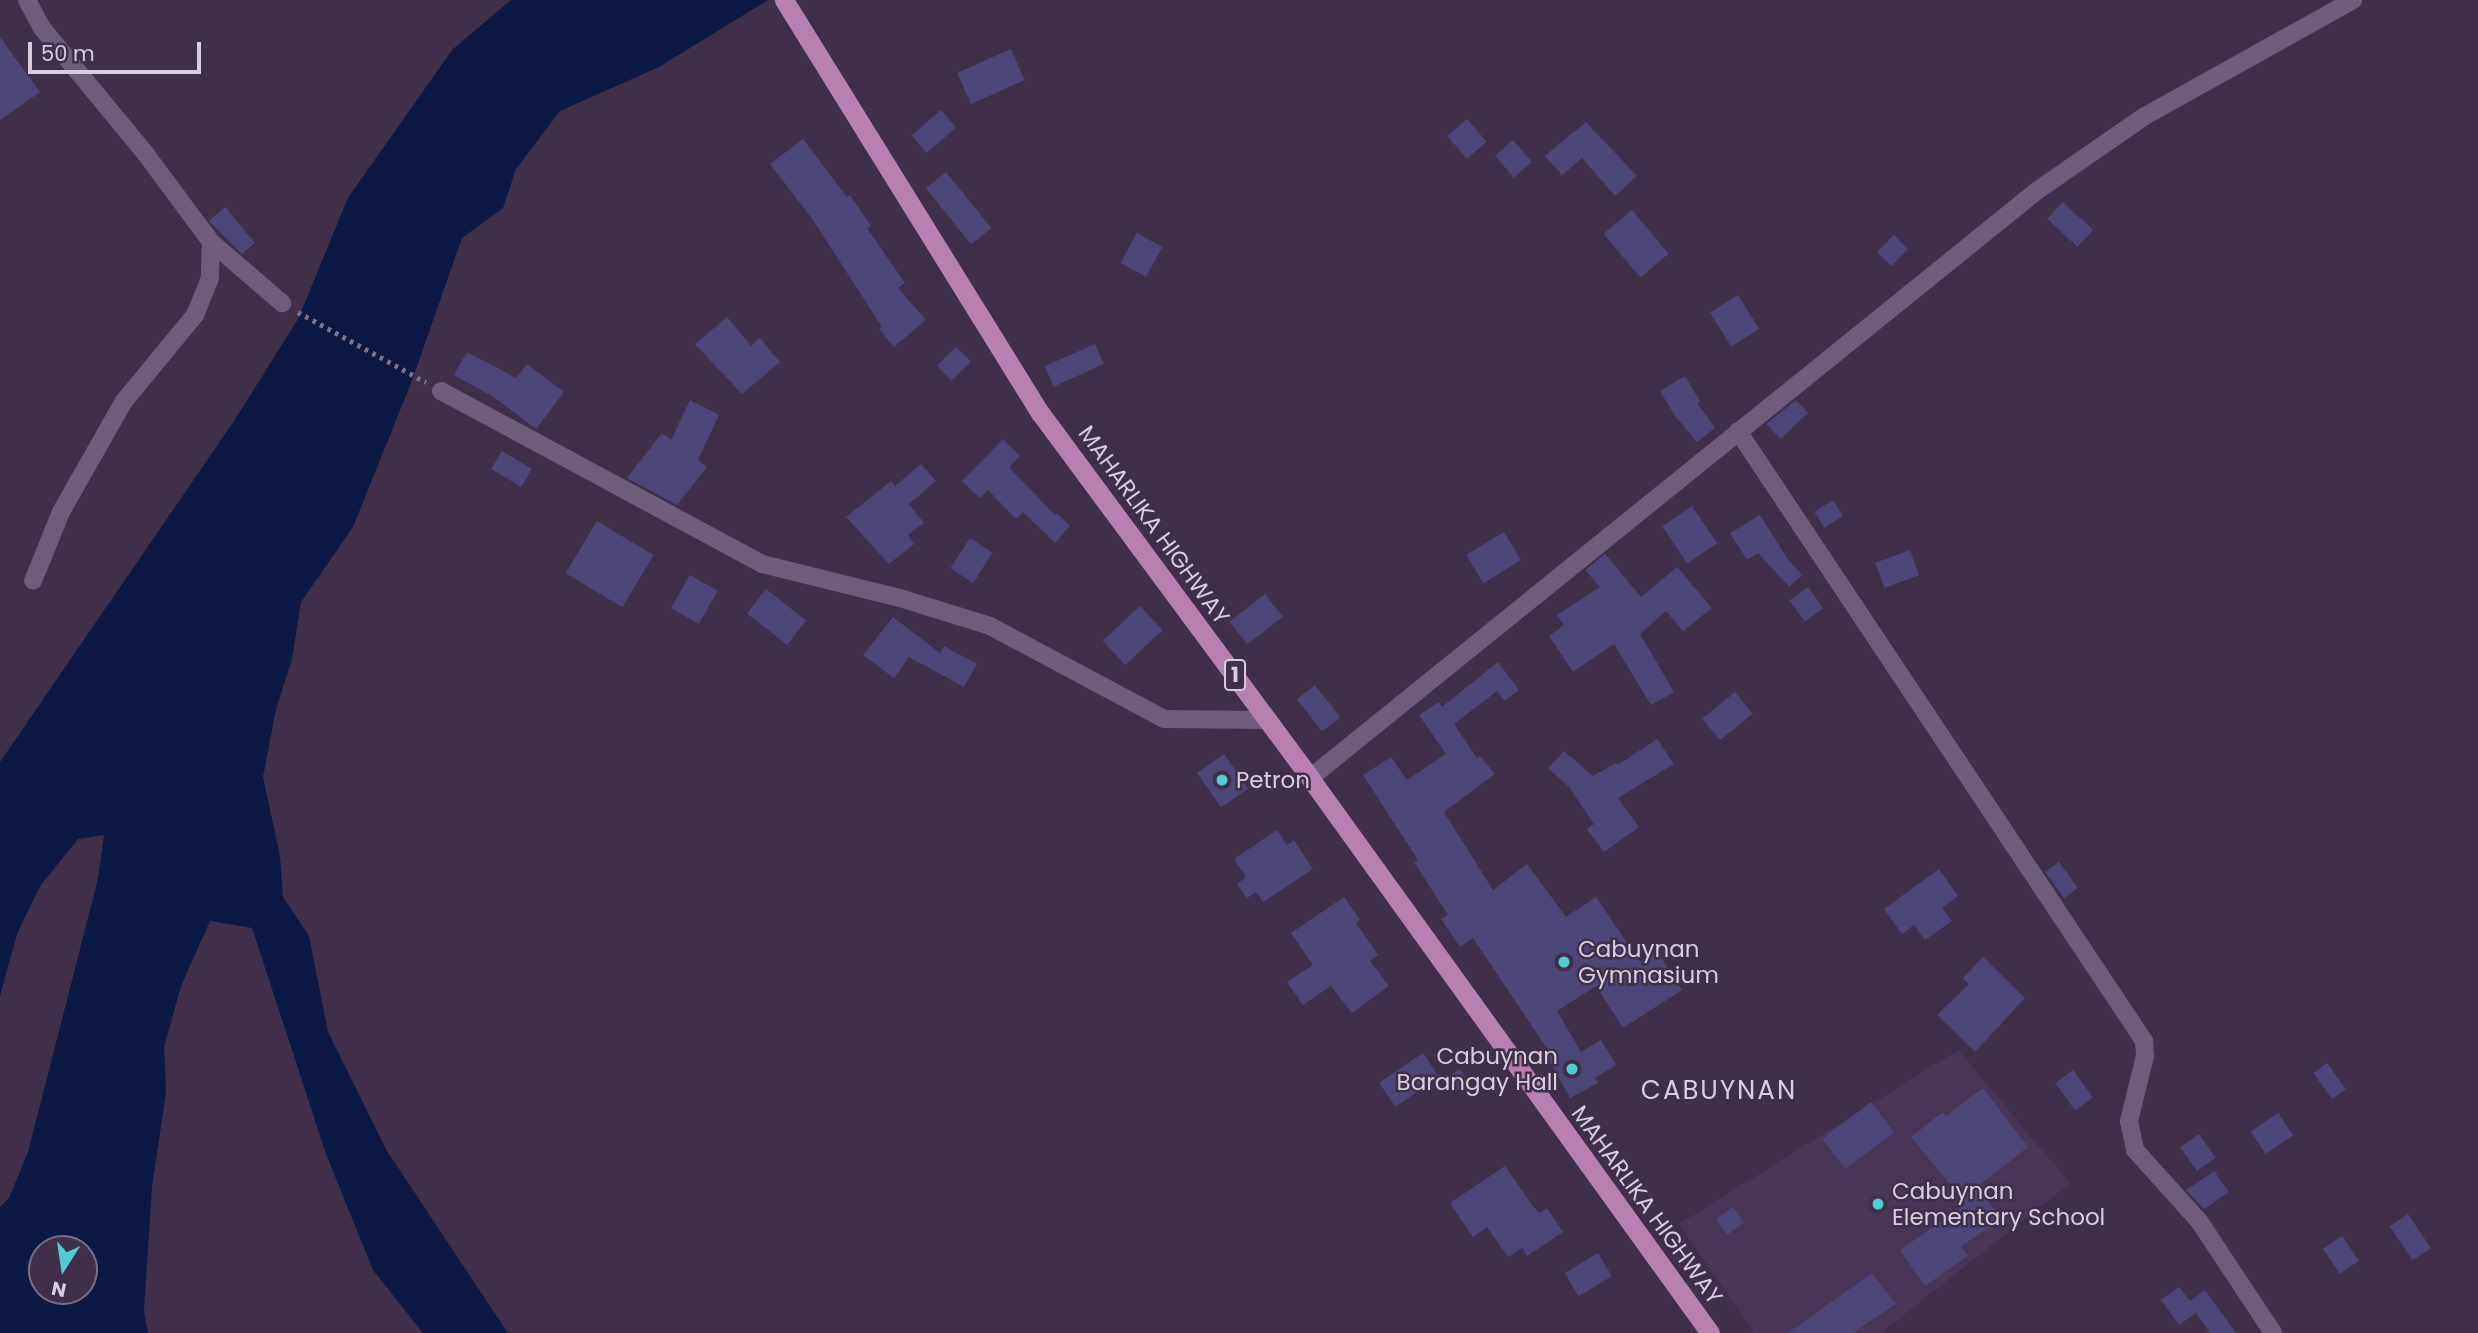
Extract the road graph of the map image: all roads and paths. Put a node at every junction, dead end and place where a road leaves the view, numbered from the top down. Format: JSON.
{"nodes":[{"id":1,"x":27,"y":0,"type":"edge"},
{"id":2,"x":785,"y":0,"type":"edge"},
{"id":3,"x":2353,"y":0,"type":"edge"},
{"id":4,"x":211,"y":242,"type":"junction"},
{"id":5,"x":282,"y":303,"type":"joint"},
{"id":6,"x":442,"y":391,"type":"joint"},
{"id":7,"x":1738,"y":431,"type":"junction"},
{"id":8,"x":33,"y":581,"type":"dead end"},
{"id":9,"x":1268,"y":720,"type":"junction"},
{"id":10,"x":1310,"y":778,"type":"junction"},
{"id":11,"x":1710,"y":1333,"type":"edge"},
{"id":12,"x":2273,"y":1333,"type":"edge"}],
"edges":[{"from":1,"to":4,"type":"street"},
{"from":2,"to":9,"type":"highway","name":"MAHARLIKA HIGHWAY","number":"1"},
{"from":3,"to":7,"type":"street"},
{"from":4,"to":5,"type":"street"},
{"from":4,"to":8,"type":"street"},
{"from":5,"to":6,"type":"path"},
{"from":6,"to":9,"type":"street"},
{"from":7,"to":10,"type":"street"},
{"from":7,"to":12,"type":"street"},
{"from":9,"to":10,"type":"highway","name":"MAHARLIKA HIGHWAY","number":"1"},
{"from":10,"to":11,"type":"highway","name":"MAHARLIKA HIGHWAY","number":"1"}]}
